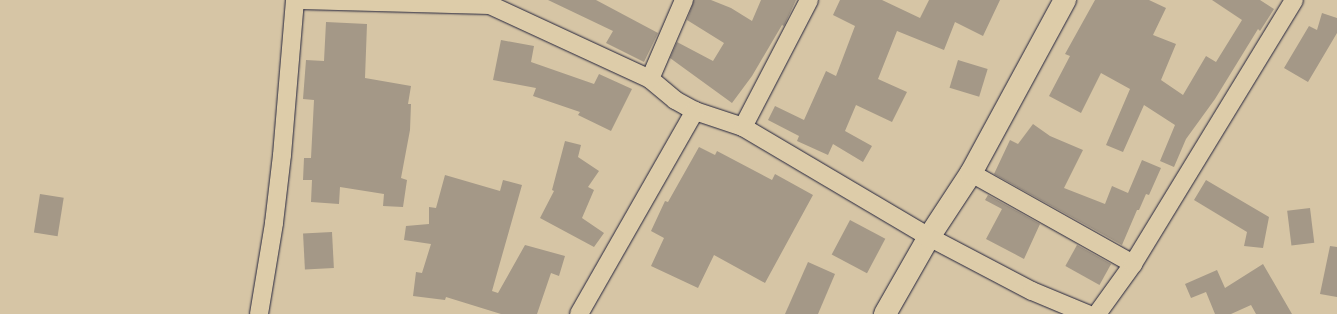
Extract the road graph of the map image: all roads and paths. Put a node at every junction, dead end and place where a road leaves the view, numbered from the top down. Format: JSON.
{"nodes":[{"id":1,"x":295,"y":0,"type":"edge"},
{"id":2,"x":300,"y":0,"type":"edge"},
{"id":3,"x":684,"y":0,"type":"edge"},
{"id":4,"x":809,"y":0,"type":"edge"},
{"id":5,"x":1065,"y":0,"type":"edge"},
{"id":6,"x":1294,"y":0,"type":"edge"},
{"id":7,"x":490,"y":2,"type":"edge"},
{"id":8,"x":650,"y":79,"type":"junction"},
{"id":9,"x":696,"y":111,"type":"junction"},
{"id":10,"x":743,"y":127,"type":"junction"},
{"id":11,"x":971,"y":173,"type":"junction"},
{"id":12,"x":930,"y":237,"type":"junction"},
{"id":13,"x":1133,"y":264,"type":"junction"},
{"id":14,"x":258,"y":314,"type":"edge"},
{"id":15,"x":579,"y":314,"type":"edge"},
{"id":16,"x":885,"y":314,"type":"edge"},
{"id":17,"x":1087,"y":314,"type":"edge"},
{"id":18,"x":1097,"y":314,"type":"edge"}],
"edges":[{"from":1,"to":14,"type":"street"},
{"from":2,"to":7,"type":"street"},
{"from":3,"to":8,"type":"street"},
{"from":4,"to":10,"type":"street"},
{"from":5,"to":11,"type":"main road"},
{"from":6,"to":13,"type":"street"},
{"from":7,"to":8,"type":"street"},
{"from":8,"to":9,"type":"street"},
{"from":9,"to":10,"type":"street"},
{"from":9,"to":15,"type":"street"},
{"from":10,"to":12,"type":"street"},
{"from":11,"to":12,"type":"main road"},
{"from":11,"to":13,"type":"street"},
{"from":12,"to":16,"type":"main road"},
{"from":12,"to":17,"type":"street"},
{"from":13,"to":18,"type":"street"}]}
